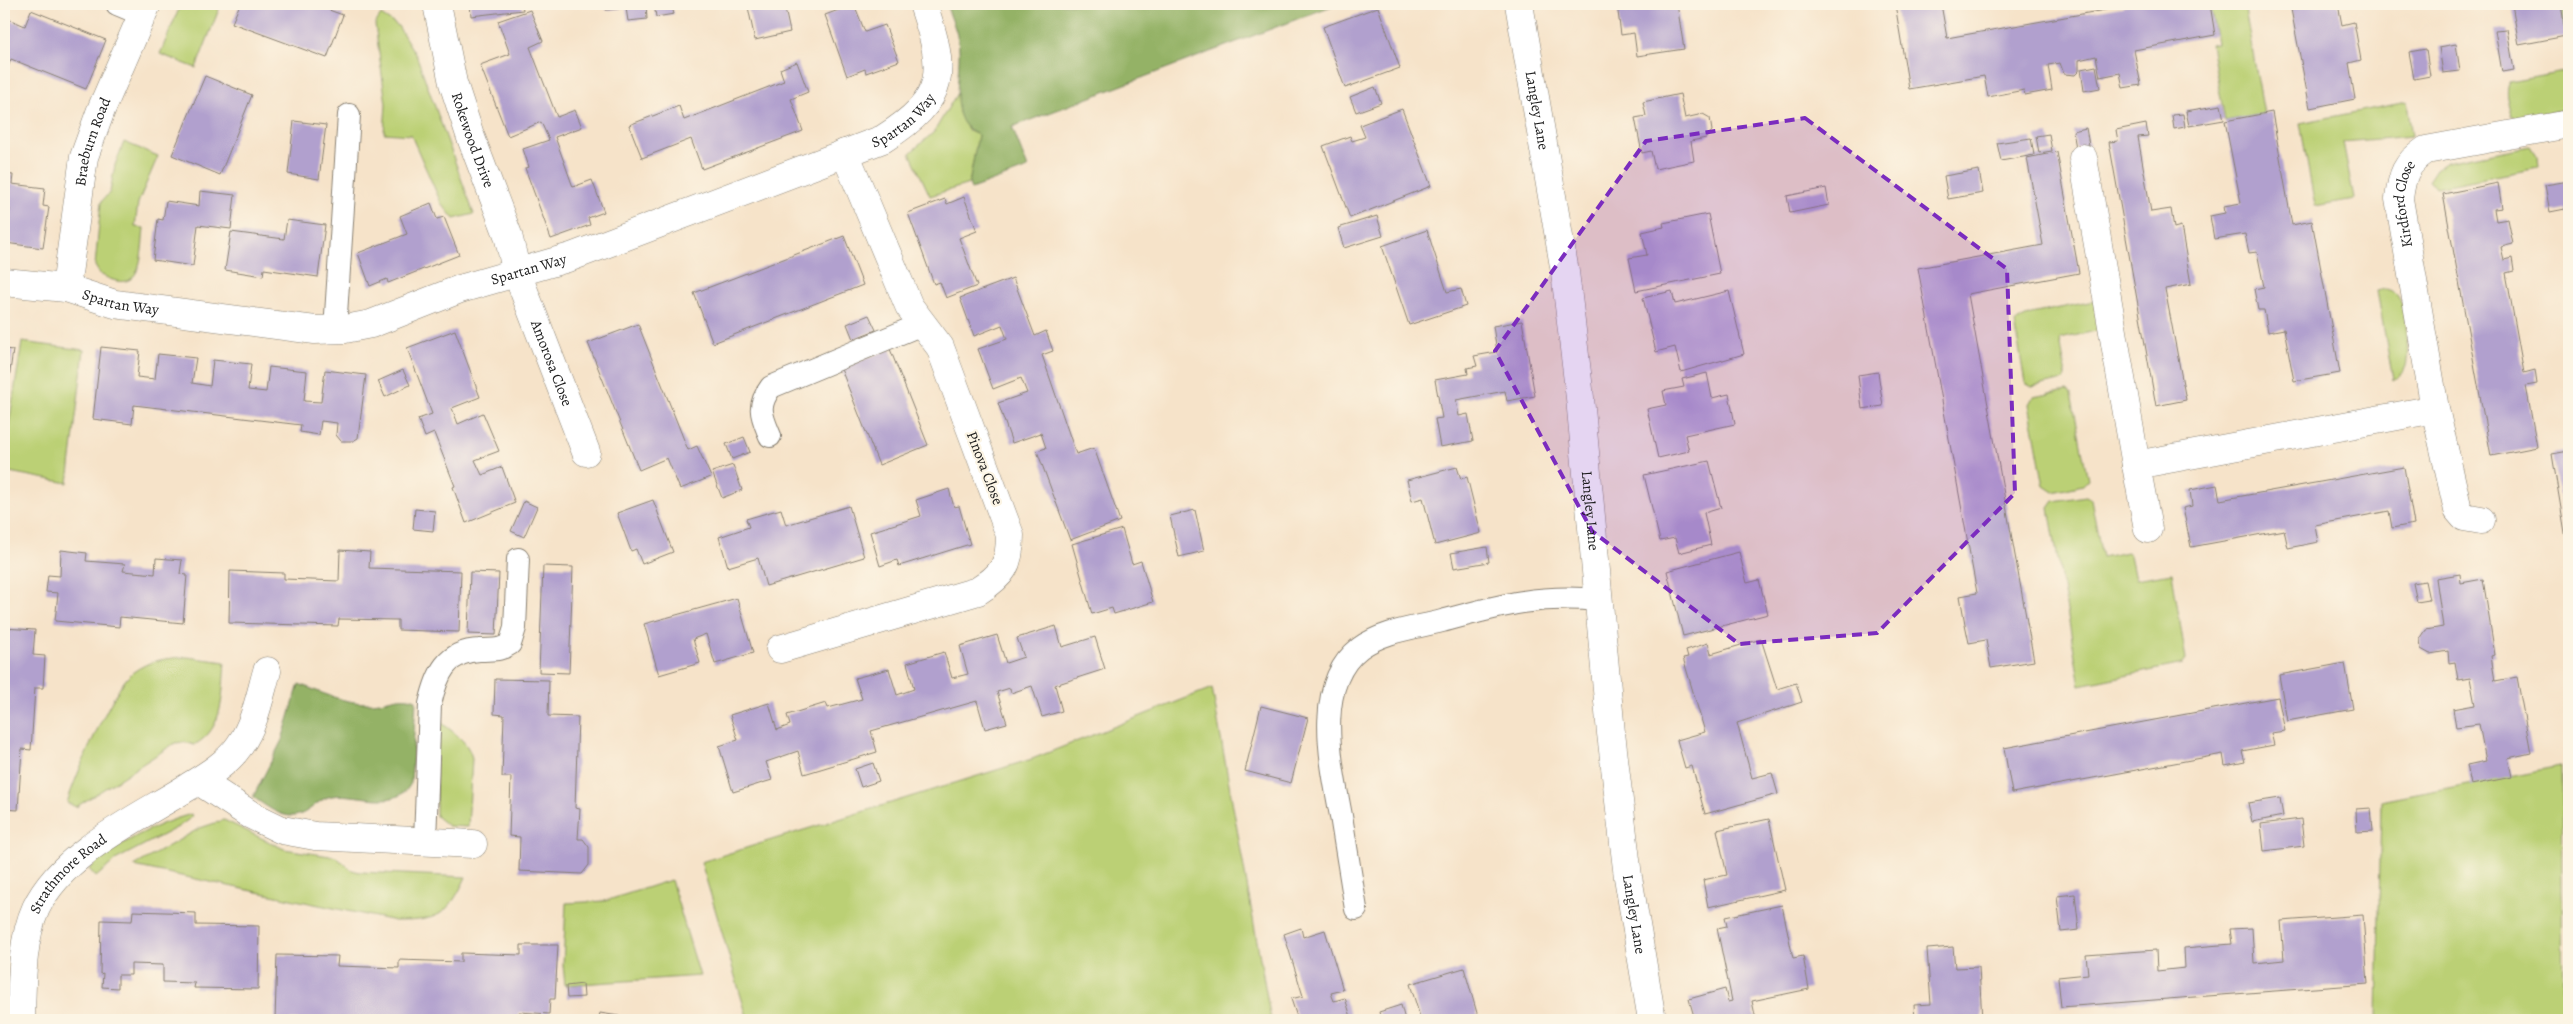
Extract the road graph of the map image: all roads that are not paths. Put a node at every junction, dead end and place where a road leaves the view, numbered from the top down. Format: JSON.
{"nodes":[{"id":1,"x":437,"y":4,"type":"edge"},
{"id":2,"x":923,"y":4,"type":"edge"},
{"id":3,"x":1519,"y":4,"type":"edge"},
{"id":4,"x":135,"y":7,"type":"edge"},
{"id":5,"x":349,"y":116,"type":"dead end"},
{"id":6,"x":2569,"y":124,"type":"edge"},
{"id":7,"x":845,"y":153,"type":"junction"},
{"id":8,"x":2083,"y":158,"type":"dead end"},
{"id":9,"x":517,"y":273,"type":"junction"},
{"id":10,"x":4,"y":282,"type":"edge"},
{"id":11,"x":66,"y":288,"type":"junction"},
{"id":12,"x":922,"y":324,"type":"junction"},
{"id":13,"x":335,"y":330,"type":"junction"},
{"id":14,"x":2435,"y":409,"type":"junction"},
{"id":15,"x":770,"y":436,"type":"dead end"},
{"id":16,"x":586,"y":452,"type":"dead end"},
{"id":17,"x":2136,"y":465,"type":"junction"},
{"id":18,"x":2481,"y":520,"type":"dead end"},
{"id":19,"x":2148,"y":529,"type":"dead end"},
{"id":20,"x":518,"y":559,"type":"dead end"},
{"id":21,"x":1598,"y":600,"type":"junction"},
{"id":22,"x":780,"y":649,"type":"dead end"},
{"id":23,"x":267,"y":671,"type":"dead end"},
{"id":24,"x":199,"y":781,"type":"junction"},
{"id":25,"x":425,"y":841,"type":"junction"},
{"id":26,"x":473,"y":844,"type":"dead end"},
{"id":27,"x":1356,"y":909,"type":"dead end"},
{"id":28,"x":15,"y":1016,"type":"edge"},
{"id":29,"x":1652,"y":1020,"type":"edge"}],
"edges":[{"from":1,"to":9,"type":"street","name":"Rokewood Drive"},
{"from":2,"to":7,"type":"street","name":"Spartan Way"},
{"from":3,"to":21,"type":"street","name":"Langley Lane"},
{"from":4,"to":11,"type":"street","name":"Braeburn Road"},
{"from":5,"to":13,"type":"lane"},
{"from":6,"to":14,"type":"street","name":"Kirdford Close"},
{"from":7,"to":9,"type":"street","name":"Spartan Way"},
{"from":7,"to":12,"type":"street","name":"Pinova Close"},
{"from":8,"to":17,"type":"street"},
{"from":9,"to":13,"type":"street","name":"Spartan Way"},
{"from":9,"to":16,"type":"street","name":"Amorosa Close"},
{"from":10,"to":11,"type":"street","name":"Spartan Way"},
{"from":11,"to":13,"type":"street","name":"Spartan Way"},
{"from":12,"to":15,"type":"lane"},
{"from":12,"to":22,"type":"street","name":"Pinova Close"},
{"from":14,"to":17,"type":"street"},
{"from":14,"to":18,"type":"street","name":"Kirdford Close"},
{"from":17,"to":19,"type":"street"},
{"from":20,"to":25,"type":"lane"},
{"from":21,"to":27,"type":"lane"},
{"from":21,"to":29,"type":"street","name":"Langley Lane"},
{"from":23,"to":24,"type":"street","name":"Strathmore Road"},
{"from":24,"to":25,"type":"street"},
{"from":24,"to":28,"type":"street","name":"Strathmore Road"},
{"from":25,"to":26,"type":"street"}]}
